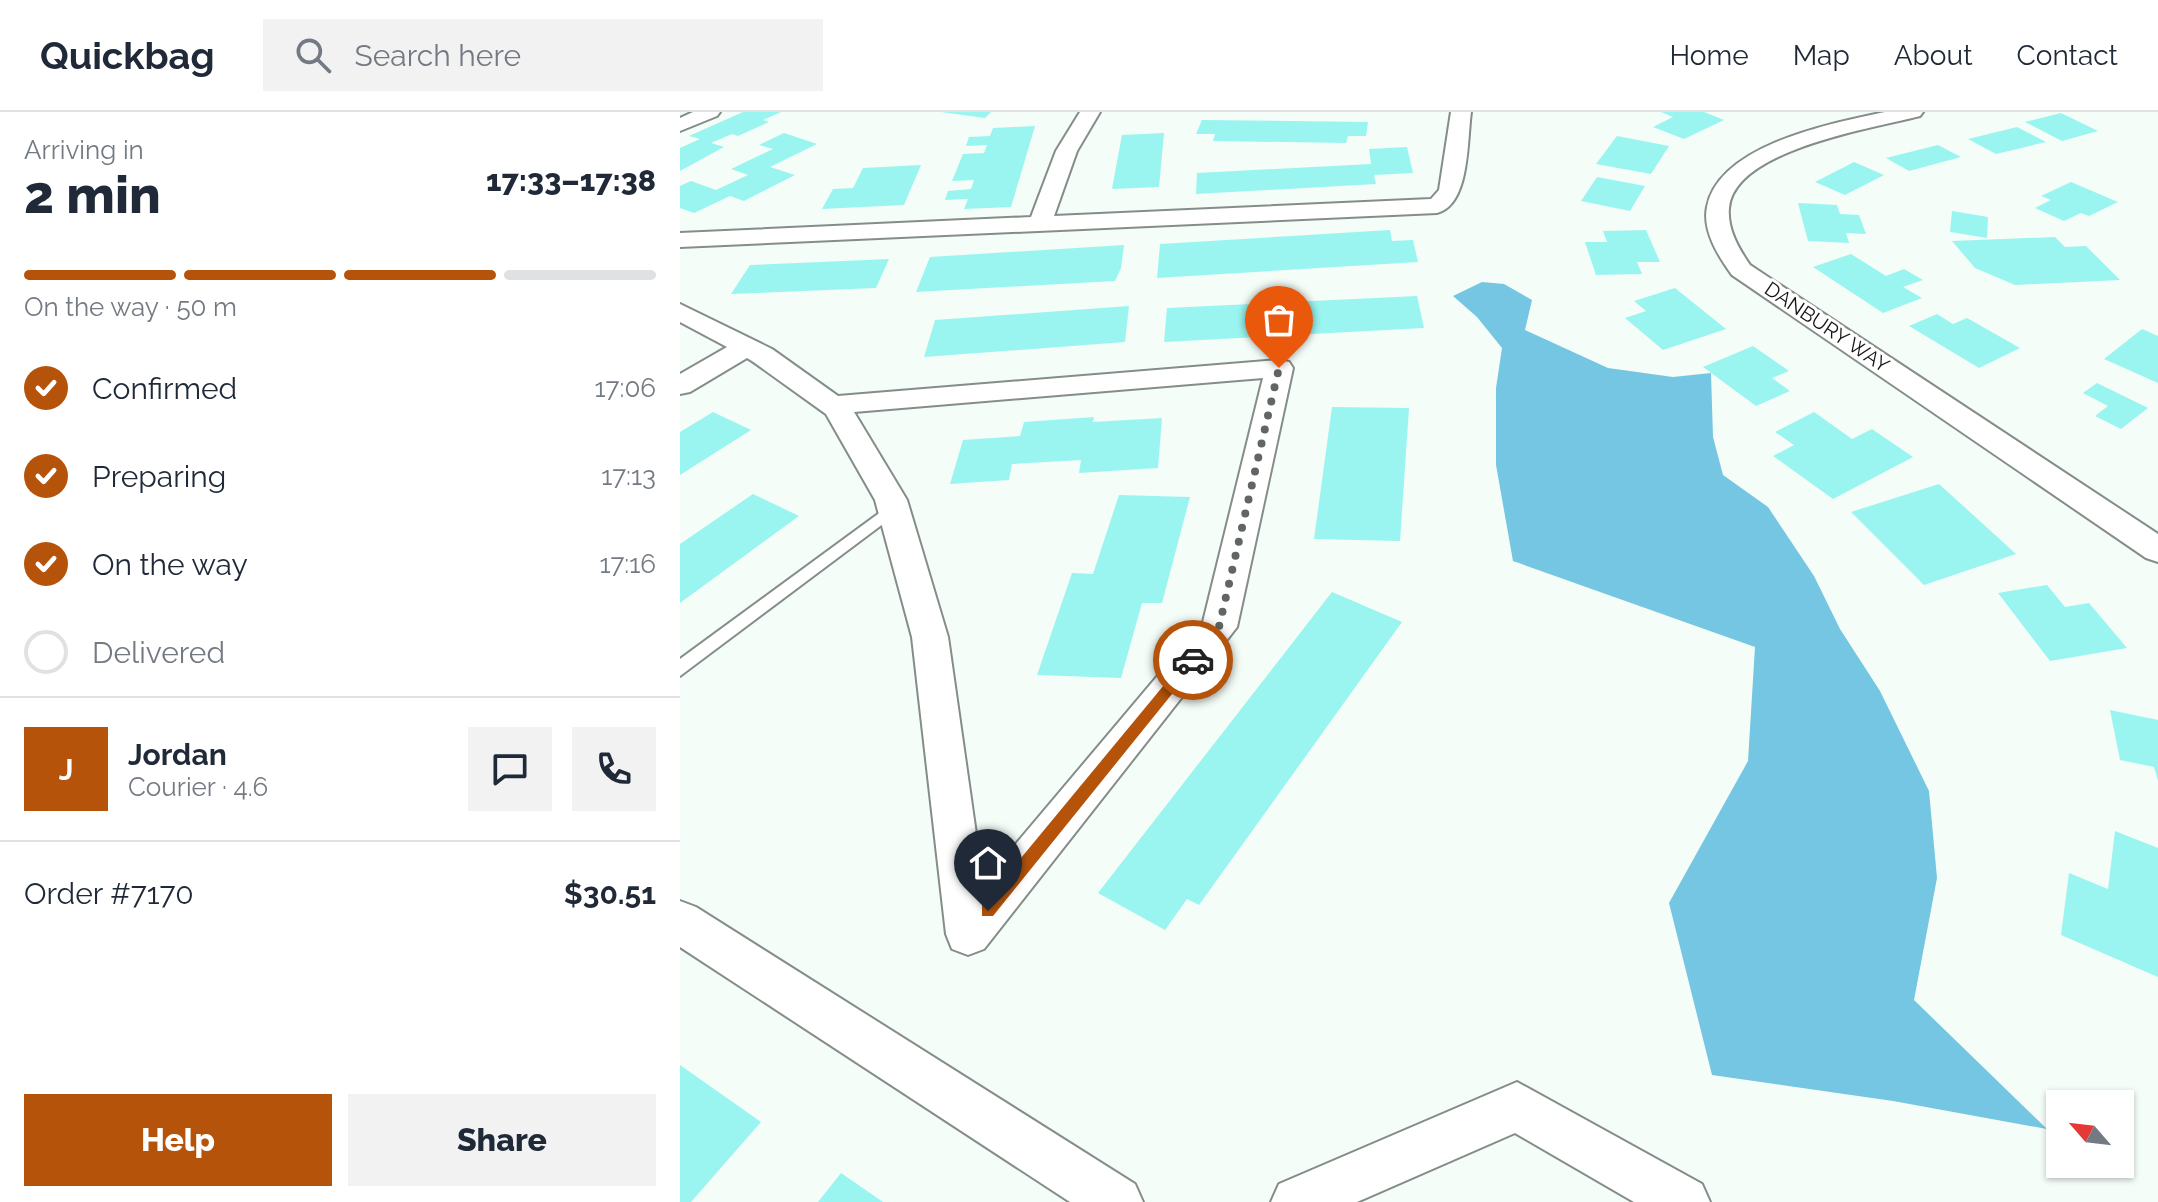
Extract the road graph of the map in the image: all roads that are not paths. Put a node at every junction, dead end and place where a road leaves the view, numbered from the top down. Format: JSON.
{"nodes":[{"id":1,"x":710,"y":112,"type":"edge"},
{"id":2,"x":1090,"y":112,"type":"edge"},
{"id":3,"x":1461,"y":112,"type":"edge"},
{"id":4,"x":1913,"y":112,"type":"edge"},
{"id":5,"x":680,"y":125,"type":"edge"},
{"id":6,"x":1040,"y":224,"type":"junction"},
{"id":7,"x":680,"y":240,"type":"edge"},
{"id":8,"x":680,"y":312,"type":"edge"},
{"id":9,"x":747,"y":347,"type":"junction"},
{"id":10,"x":680,"y":386,"type":"edge"},
{"id":11,"x":832,"y":405,"type":"junction"},
{"id":12,"x":893,"y":508,"type":"junction"},
{"id":13,"x":2154,"y":541,"type":"edge"},
{"id":14,"x":680,"y":669,"type":"edge"},
{"id":15,"x":680,"y":922,"type":"edge"},
{"id":16,"x":1117,"y":1202,"type":"edge"},
{"id":17,"x":1297,"y":1202,"type":"edge"},
{"id":18,"x":1684,"y":1202,"type":"edge"}],
"edges":[{"from":1,"to":5,"type":"street"},
{"from":2,"to":6,"type":"street"},
{"from":3,"to":6,"type":"street"},
{"from":4,"to":13,"type":"street","name":"DANBURY WAY"},
{"from":6,"to":7,"type":"street"},
{"from":8,"to":9,"type":"street"},
{"from":9,"to":10,"type":"street"},
{"from":9,"to":11,"type":"street"},
{"from":11,"to":12,"type":"street"},
{"from":11,"to":12,"type":"street"},
{"from":12,"to":14,"type":"lane"},
{"from":15,"to":16,"type":"street"},
{"from":17,"to":18,"type":"street"}]}
